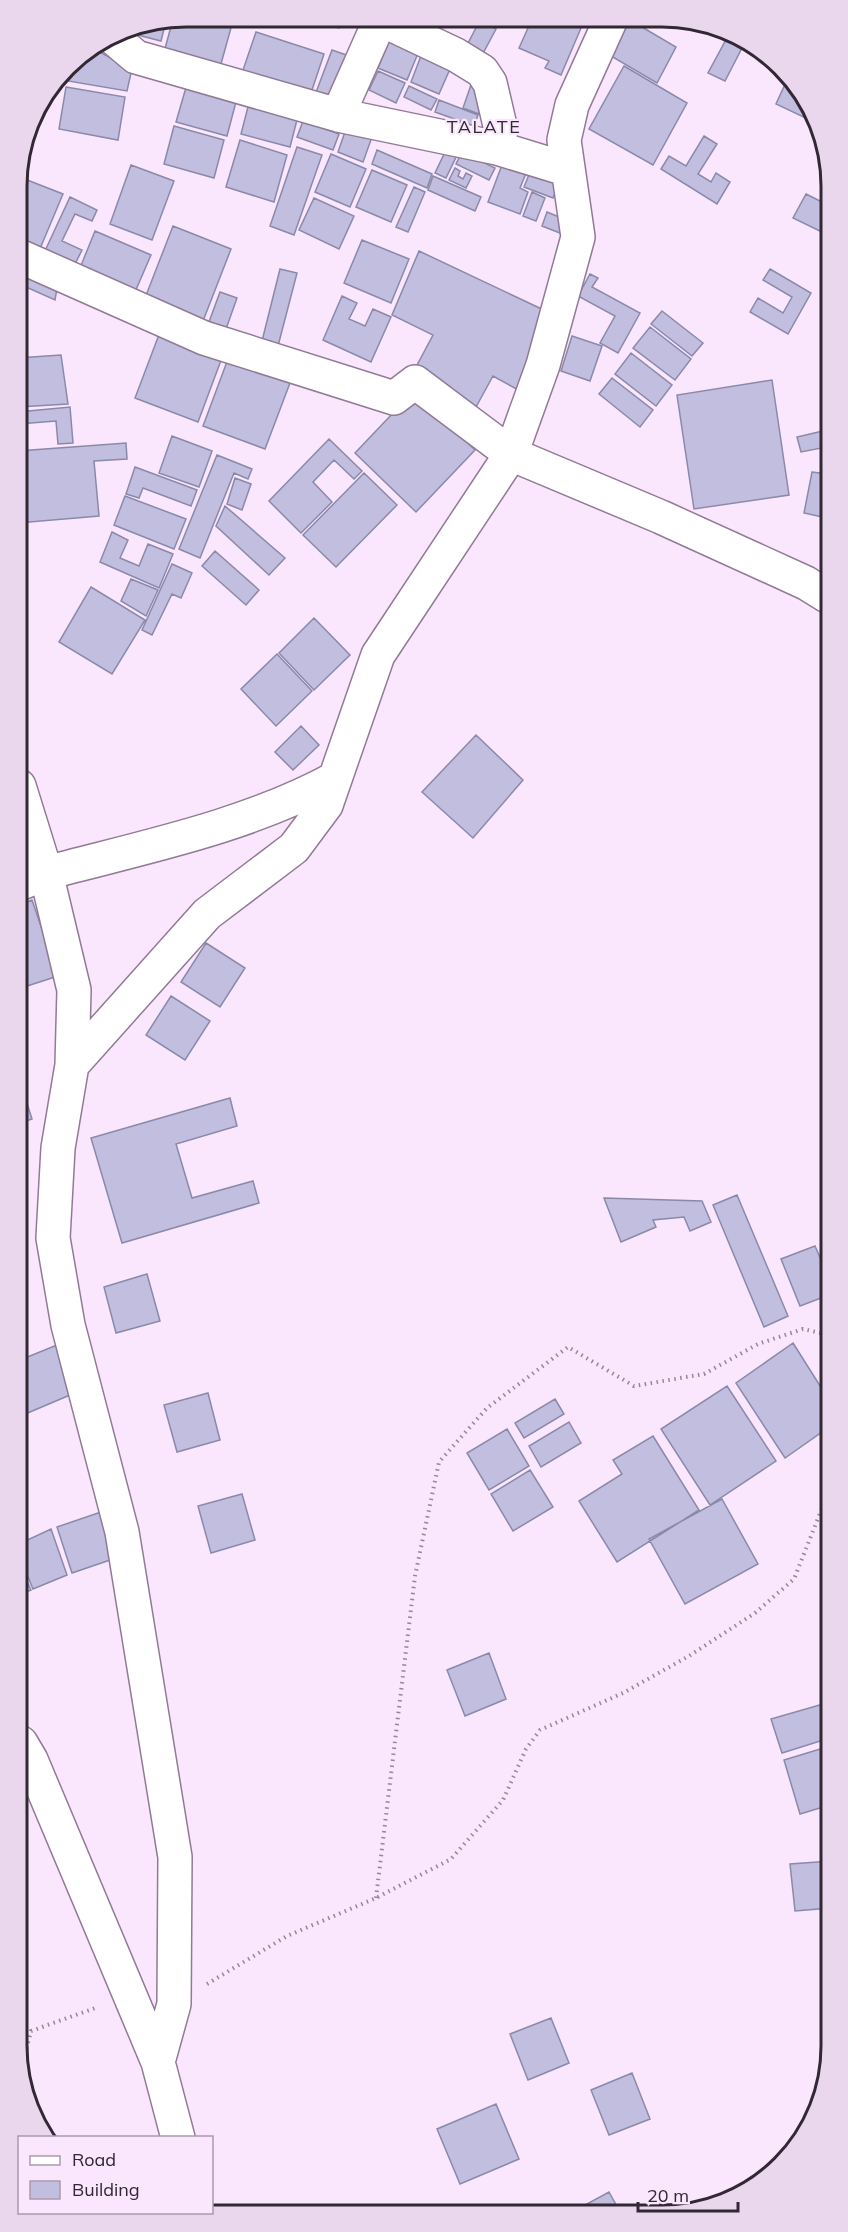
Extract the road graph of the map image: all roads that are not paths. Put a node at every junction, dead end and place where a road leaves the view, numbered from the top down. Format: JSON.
{"nodes":[{"id":1,"x":376,"y":27,"type":"edge"},
{"id":2,"x":397,"y":27,"type":"edge"},
{"id":3,"x":607,"y":27,"type":"edge"},
{"id":4,"x":118,"y":42,"type":"edge"},
{"id":5,"x":338,"y":115,"type":"junction"},
{"id":6,"x":497,"y":148,"type":"junction"},
{"id":7,"x":567,"y":169,"type":"junction"},
{"id":8,"x":27,"y":259,"type":"edge"},
{"id":9,"x":511,"y":454,"type":"junction"},
{"id":10,"x":821,"y":592,"type":"edge"},
{"id":11,"x":334,"y":779,"type":"junction"},
{"id":12,"x":27,"y":839,"type":"edge"},
{"id":13,"x":33,"y":878,"type":"edge"},
{"id":14,"x":72,"y":1065,"type":"junction"},
{"id":15,"x":27,"y":1753,"type":"edge"},
{"id":16,"x":158,"y":2062,"type":"junction"},
{"id":17,"x":177,"y":2136,"type":"edge"}],
"edges":[{"from":1,"to":5,"type":"street"},
{"from":2,"to":6,"type":"street"},
{"from":3,"to":7,"type":"street"},
{"from":4,"to":5,"type":"street"},
{"from":5,"to":6,"type":"street"},
{"from":6,"to":7,"type":"street"},
{"from":7,"to":9,"type":"street"},
{"from":8,"to":9,"type":"street"},
{"from":9,"to":10,"type":"street"},
{"from":9,"to":11,"type":"street"},
{"from":11,"to":13,"type":"street"},
{"from":11,"to":14,"type":"street"},
{"from":12,"to":13,"type":"street"},
{"from":13,"to":14,"type":"street"},
{"from":14,"to":16,"type":"street"},
{"from":15,"to":16,"type":"street"},
{"from":16,"to":17,"type":"street"}]}
